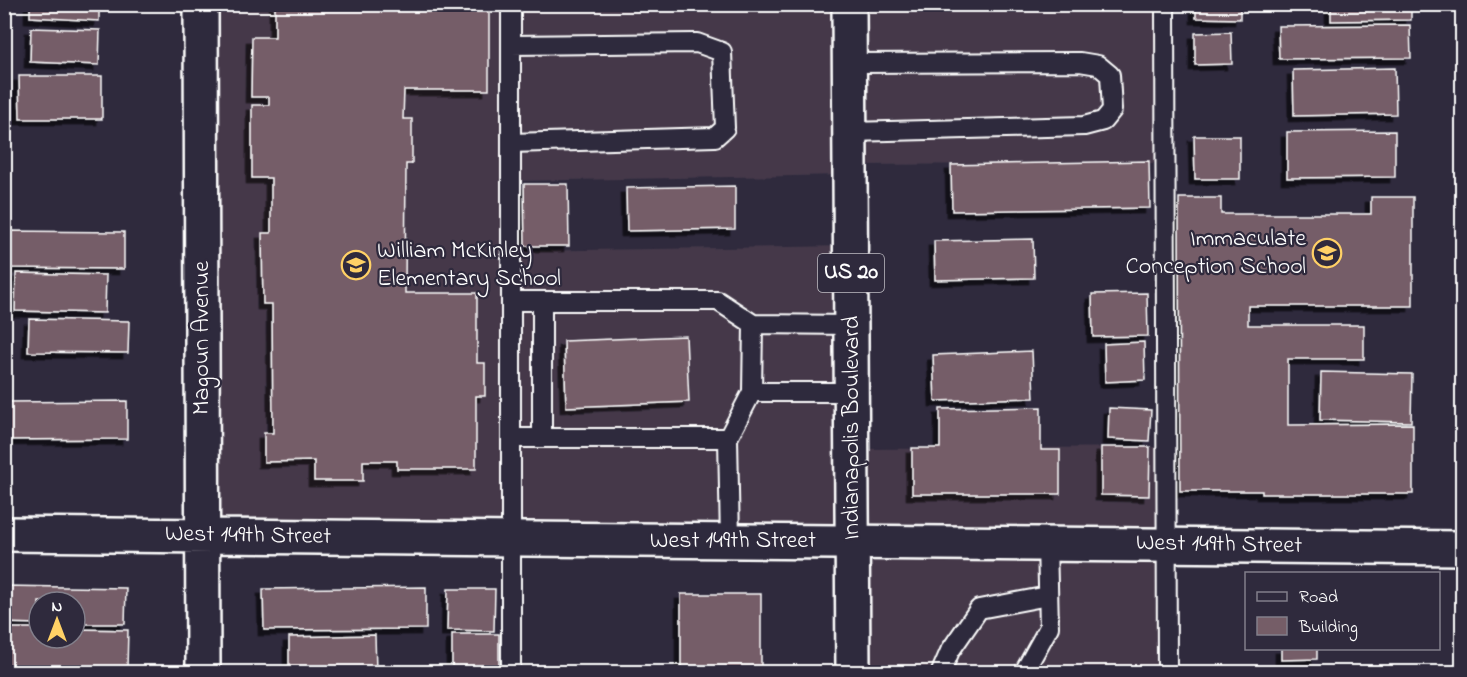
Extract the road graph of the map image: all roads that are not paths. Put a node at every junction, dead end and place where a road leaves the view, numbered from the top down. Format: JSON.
{"nodes":[{"id":1,"x":201,"y":4,"type":"edge"},
{"id":2,"x":511,"y":4,"type":"edge"},
{"id":3,"x":849,"y":4,"type":"edge"},
{"id":4,"x":1165,"y":4,"type":"edge"},
{"id":5,"x":511,"y":45,"type":"junction"},
{"id":6,"x":850,"y":63,"type":"junction"},
{"id":7,"x":850,"y":132,"type":"junction"},
{"id":8,"x":511,"y":142,"type":"junction"},
{"id":9,"x":511,"y":301,"type":"junction"},
{"id":10,"x":542,"y":301,"type":"junction"},
{"id":11,"x":753,"y":324,"type":"junction"},
{"id":12,"x":851,"y":325,"type":"junction"},
{"id":13,"x":752,"y":392,"type":"junction"},
{"id":14,"x":852,"y":392,"type":"junction"},
{"id":15,"x":511,"y":438,"type":"junction"},
{"id":16,"x":542,"y":438,"type":"junction"},
{"id":17,"x":728,"y":438,"type":"junction"},
{"id":18,"x":4,"y":534,"type":"edge"},
{"id":19,"x":202,"y":536,"type":"junction"},
{"id":20,"x":511,"y":538,"type":"junction"},
{"id":21,"x":730,"y":541,"type":"junction"},
{"id":22,"x":852,"y":542,"type":"junction"},
{"id":23,"x":1047,"y":543,"type":"junction"},
{"id":24,"x":1165,"y":545,"type":"junction"},
{"id":25,"x":1462,"y":548,"type":"edge"},
{"id":26,"x":1048,"y":596,"type":"junction"},
{"id":27,"x":203,"y":672,"type":"edge"},
{"id":28,"x":511,"y":672,"type":"edge"},
{"id":29,"x":853,"y":672,"type":"edge"},
{"id":30,"x":941,"y":672,"type":"edge"},
{"id":31,"x":1024,"y":672,"type":"edge"},
{"id":32,"x":1167,"y":672,"type":"edge"}],
"edges":[{"from":1,"to":19,"type":"street","name":"Magoun Avenue"},
{"from":2,"to":5,"type":"lane"},
{"from":3,"to":6,"type":"street","name":"Indianapolis Boulevard","number":"US 20"},
{"from":4,"to":24,"type":"lane"},
{"from":5,"to":8,"type":"lane"},
{"from":5,"to":8,"type":"lane"},
{"from":6,"to":7,"type":"street","name":"Indianapolis Boulevard","number":"US 20"},
{"from":6,"to":7,"type":"lane"},
{"from":7,"to":12,"type":"street","name":"Indianapolis Boulevard","number":"US 20"},
{"from":8,"to":9,"type":"lane"},
{"from":9,"to":10,"type":"lane"},
{"from":9,"to":15,"type":"lane"},
{"from":10,"to":11,"type":"lane"},
{"from":10,"to":16,"type":"lane"},
{"from":11,"to":12,"type":"lane"},
{"from":11,"to":13,"type":"lane"},
{"from":12,"to":14,"type":"street","name":"Indianapolis Boulevard","number":"US 20"},
{"from":13,"to":14,"type":"lane"},
{"from":13,"to":17,"type":"lane"},
{"from":14,"to":22,"type":"street","name":"Indianapolis Boulevard","number":"US 20"},
{"from":15,"to":16,"type":"lane"},
{"from":15,"to":20,"type":"lane"},
{"from":16,"to":17,"type":"lane"},
{"from":17,"to":21,"type":"lane"},
{"from":18,"to":19,"type":"street","name":"West 149th Street"},
{"from":19,"to":20,"type":"street","name":"West 149th Street"},
{"from":19,"to":27,"type":"street","name":"Magoun Avenue"},
{"from":20,"to":21,"type":"street","name":"West 149th Street"},
{"from":20,"to":28,"type":"lane"},
{"from":21,"to":22,"type":"street","name":"West 149th Street"},
{"from":22,"to":23,"type":"street","name":"West 149th Street"},
{"from":22,"to":29,"type":"street","name":"Indianapolis Boulevard","number":"US 20"},
{"from":23,"to":24,"type":"street","name":"West 149th Street"},
{"from":23,"to":26,"type":"lane"},
{"from":24,"to":25,"type":"street","name":"West 149th Street"},
{"from":24,"to":32,"type":"lane"},
{"from":26,"to":30,"type":"lane"},
{"from":26,"to":31,"type":"lane"}]}
